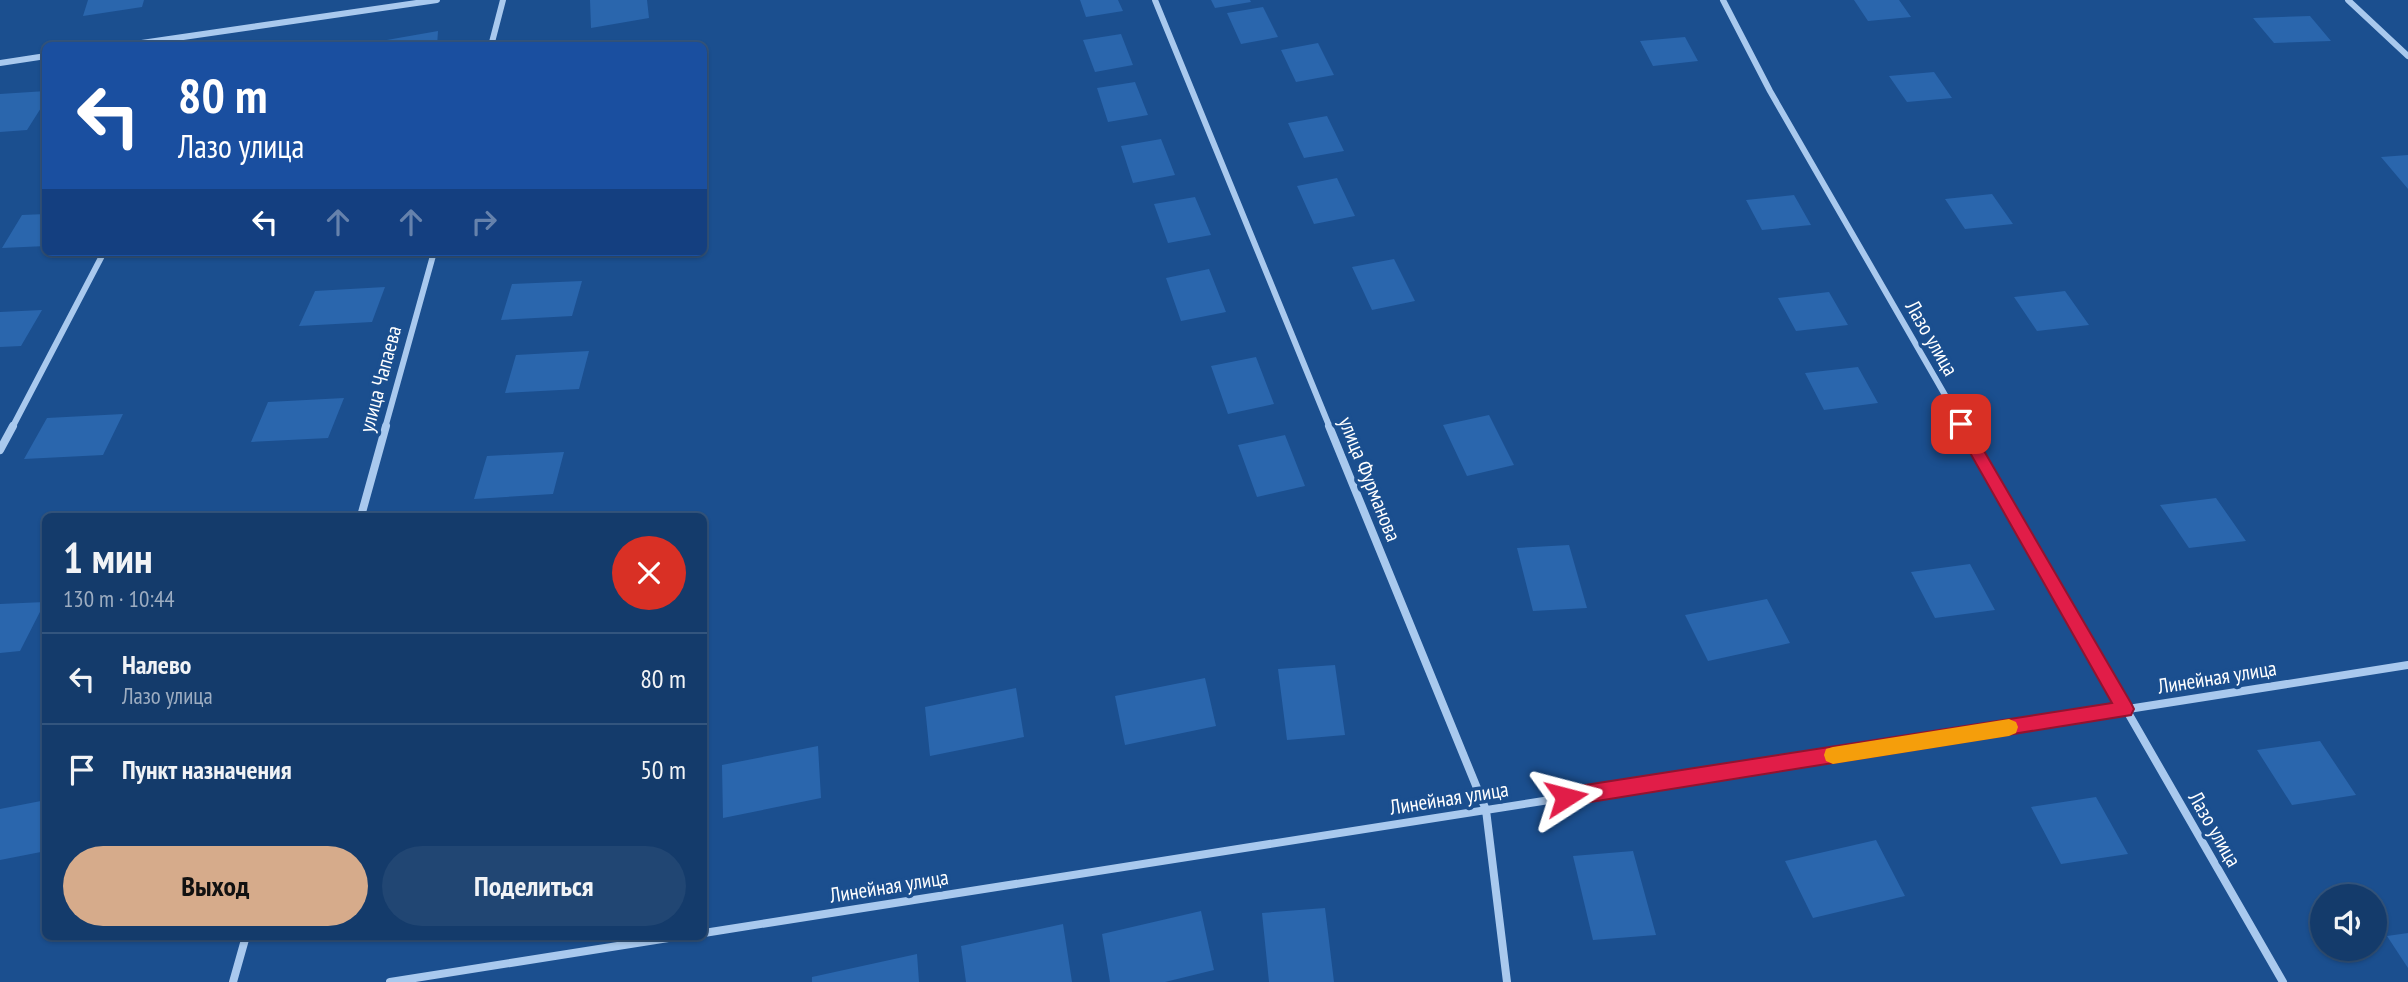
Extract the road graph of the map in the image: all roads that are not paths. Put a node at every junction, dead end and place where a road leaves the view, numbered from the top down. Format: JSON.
{"nodes":[{"id":1,"x":436,"y":0,"type":"edge"},
{"id":2,"x":503,"y":0,"type":"edge"},
{"id":3,"x":1155,"y":0,"type":"edge"},
{"id":4,"x":1723,"y":0,"type":"edge"},
{"id":5,"x":2348,"y":0,"type":"edge"},
{"id":6,"x":196,"y":35,"type":"junction"},
{"id":7,"x":148,"y":42,"type":"edge"},
{"id":8,"x":193,"y":42,"type":"edge"},
{"id":9,"x":492,"y":42,"type":"edge"},
{"id":10,"x":2408,"y":56,"type":"edge"},
{"id":11,"x":42,"y":57,"type":"edge"},
{"id":12,"x":0,"y":63,"type":"edge"},
{"id":13,"x":102,"y":256,"type":"edge"},
{"id":14,"x":433,"y":256,"type":"edge"},
{"id":15,"x":0,"y":450,"type":"edge"},
{"id":16,"x":362,"y":513,"type":"edge"},
{"id":17,"x":2408,"y":665,"type":"edge"},
{"id":18,"x":2125,"y":709,"type":"junction"},
{"id":19,"x":1486,"y":810,"type":"junction"},
{"id":20,"x":707,"y":933,"type":"edge"},
{"id":21,"x":245,"y":940,"type":"edge"},
{"id":22,"x":656,"y":940,"type":"edge"},
{"id":23,"x":233,"y":982,"type":"edge"},
{"id":24,"x":390,"y":982,"type":"edge"},
{"id":25,"x":1507,"y":982,"type":"edge"},
{"id":26,"x":2283,"y":982,"type":"edge"}],
"edges":[{"from":1,"to":6,"type":"street"},
{"from":2,"to":9,"type":"street"},
{"from":3,"to":19,"type":"street","name":"улица Фурманова"},
{"from":4,"to":18,"type":"street","name":"Лазо улица"},
{"from":5,"to":10,"type":"street"},
{"from":6,"to":7,"type":"street"},
{"from":6,"to":8,"type":"street"},
{"from":11,"to":12,"type":"street"},
{"from":13,"to":15,"type":"street"},
{"from":14,"to":16,"type":"street","name":"улица Чапаева"},
{"from":17,"to":18,"type":"street","name":"Линейная улица"},
{"from":18,"to":19,"type":"street","name":"Линейная улица"},
{"from":18,"to":26,"type":"street","name":"Лазо улица"},
{"from":19,"to":20,"type":"street","name":"Линейная улица"},
{"from":19,"to":25,"type":"street","name":"улица Фурманова"},
{"from":21,"to":23,"type":"street"},
{"from":22,"to":24,"type":"street"}]}
